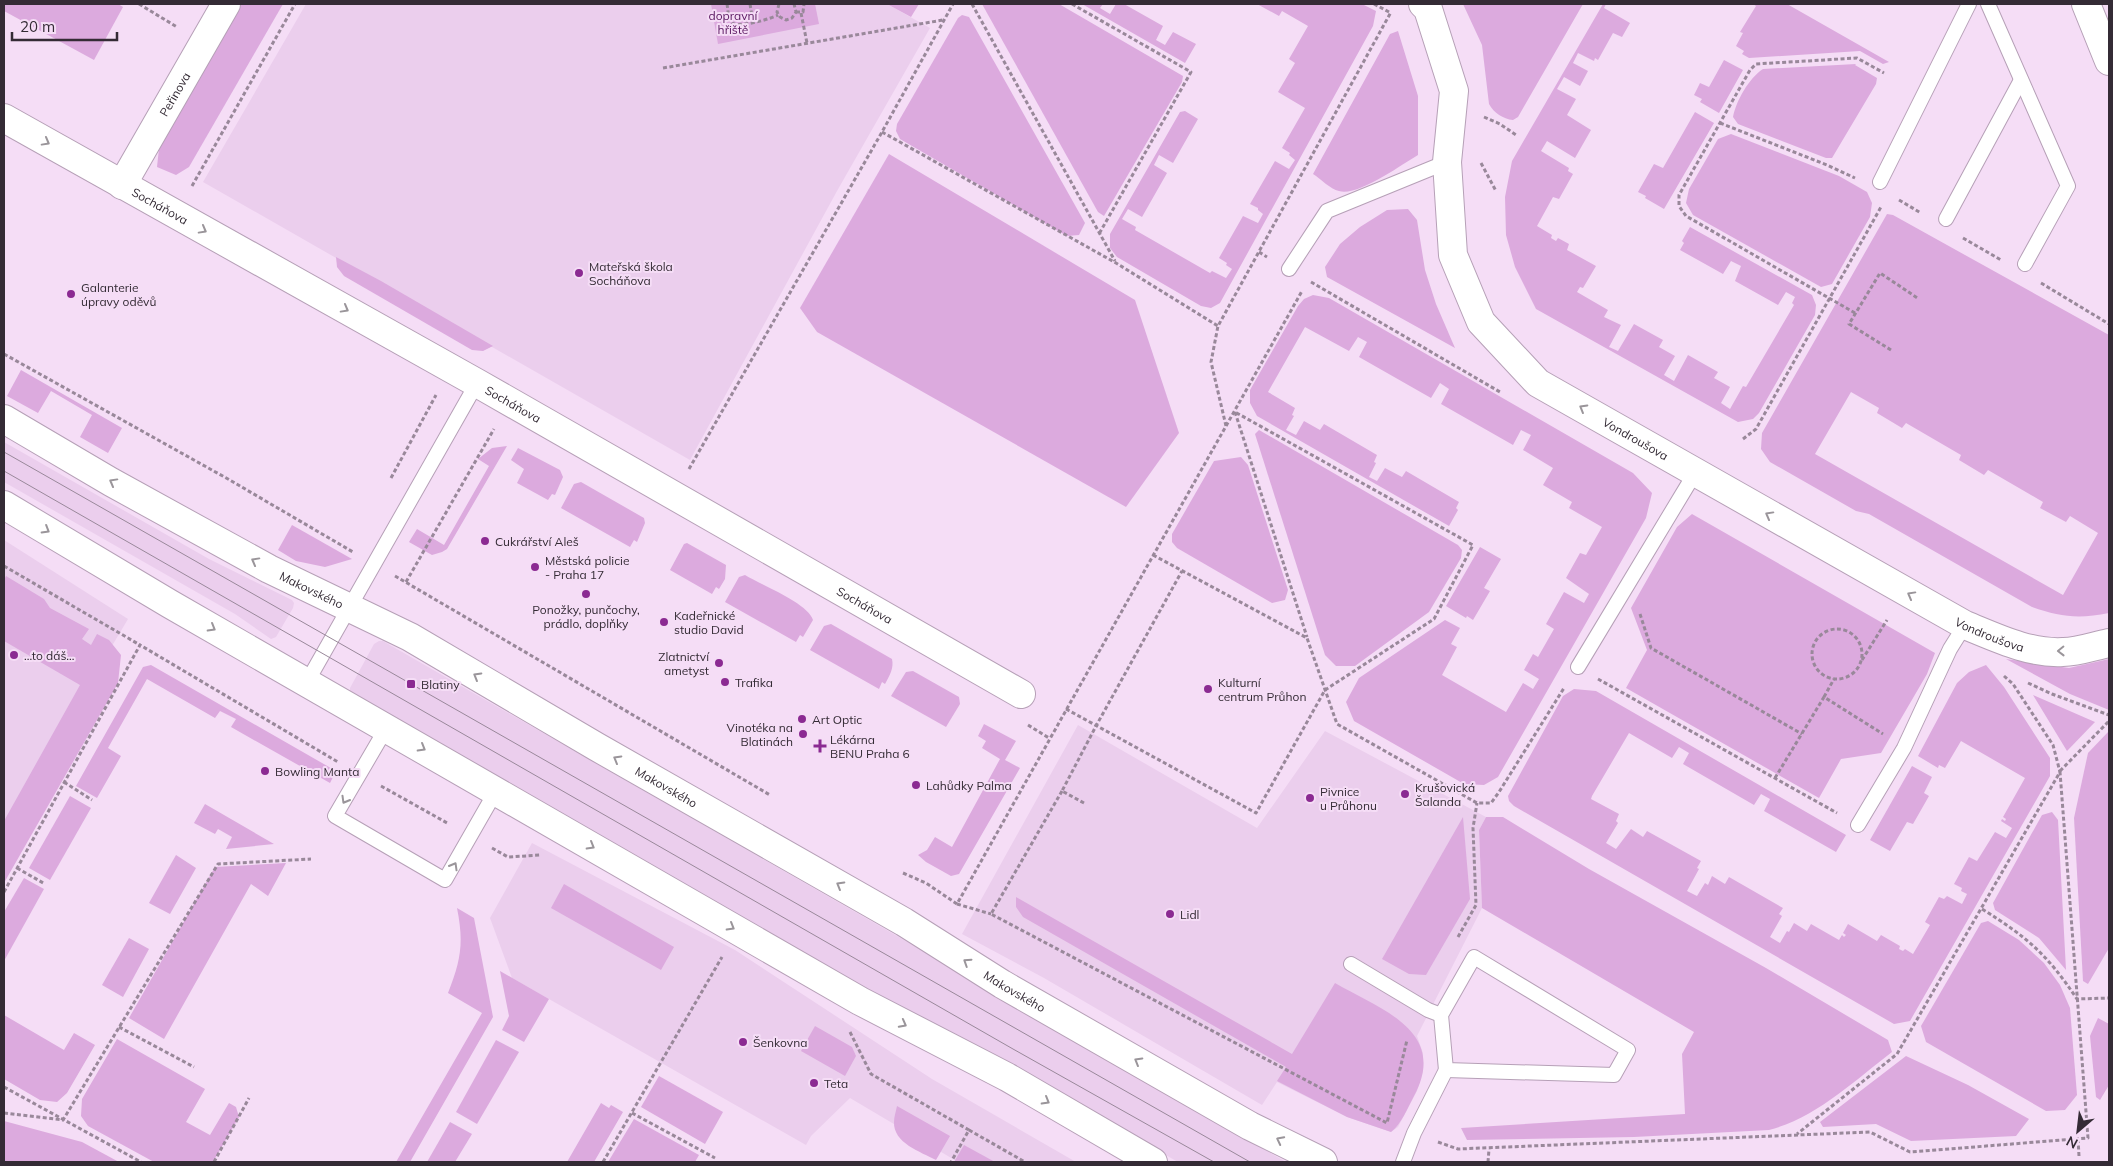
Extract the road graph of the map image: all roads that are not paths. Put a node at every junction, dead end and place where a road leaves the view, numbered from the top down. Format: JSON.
{"nodes":[{"id":1,"x":226,"y":4,"type":"edge"},
{"id":2,"x":1423,"y":4,"type":"edge"},
{"id":3,"x":1969,"y":4,"type":"edge"},
{"id":4,"x":1988,"y":4,"type":"edge"},
{"id":5,"x":2086,"y":4,"type":"edge"},
{"id":6,"x":2109,"y":61,"type":"edge"},
{"id":7,"x":2021,"y":80,"type":"junction"},
{"id":8,"x":4,"y":118,"type":"edge"},
{"id":9,"x":1447,"y":162,"type":"junction"},
{"id":10,"x":1880,"y":182,"type":"dead end"},
{"id":11,"x":122,"y":185,"type":"junction"},
{"id":12,"x":1946,"y":219,"type":"dead end"},
{"id":13,"x":2024,"y":264,"type":"dead end"},
{"id":14,"x":1289,"y":269,"type":"road end"},
{"id":15,"x":476,"y":383,"type":"junction"},
{"id":16,"x":4,"y":419,"type":"edge"},
{"id":17,"x":1695,"y":473,"type":"junction"},
{"id":18,"x":4,"y":505,"type":"edge"},
{"id":19,"x":350,"y":606,"type":"junction"},
{"id":20,"x":1965,"y":625,"type":"junction"},
{"id":21,"x":2109,"y":643,"type":"edge"},
{"id":22,"x":1578,"y":667,"type":"road end"},
{"id":23,"x":307,"y":682,"type":"junction"},
{"id":24,"x":1021,"y":694,"type":"dead end"},
{"id":25,"x":387,"y":727,"type":"junction"},
{"id":26,"x":496,"y":791,"type":"junction"},
{"id":27,"x":1858,"y":825,"type":"road end"},
{"id":28,"x":1351,"y":964,"type":"dead end"},
{"id":29,"x":1441,"y":1015,"type":"junction"},
{"id":30,"x":1446,"y":1070,"type":"junction"},
{"id":31,"x":1153,"y":1162,"type":"edge"},
{"id":32,"x":1323,"y":1162,"type":"edge"},
{"id":33,"x":1403,"y":1162,"type":"edge"}],
"edges":[{"from":1,"to":11,"type":"street","name":"Peřinova"},
{"from":2,"to":9,"type":"street","name":"Vondroušova"},
{"from":3,"to":10,"type":"lane"},
{"from":4,"to":7,"type":"lane"},
{"from":5,"to":6,"type":"street"},
{"from":7,"to":12,"type":"lane"},
{"from":7,"to":13,"type":"lane"},
{"from":8,"to":11,"type":"street","name":"Socháňova","one_way":true},
{"from":9,"to":14,"type":"lane"},
{"from":17,"to":9,"type":"street","name":"Vondroušova","one_way":true},
{"from":11,"to":15,"type":"street","name":"Socháňova","one_way":true},
{"from":15,"to":19,"type":"lane"},
{"from":15,"to":24,"type":"street","name":"Socháňova"},
{"from":19,"to":16,"type":"street","name":"Makovského","one_way":true},
{"from":20,"to":17,"type":"street","name":"Vondroušova","one_way":true},
{"from":17,"to":22,"type":"lane"},
{"from":18,"to":23,"type":"street","one_way":true},
{"from":19,"to":23,"type":"lane"},
{"from":32,"to":19,"type":"street","name":"Makovského","one_way":true},
{"from":21,"to":20,"type":"street","name":"Vondroušova","one_way":true},
{"from":20,"to":27,"type":"lane"},
{"from":23,"to":25,"type":"street"},
{"from":25,"to":26,"type":"street","one_way":true},
{"from":25,"to":26,"type":"lane","one_way":true},
{"from":26,"to":31,"type":"street","one_way":true},
{"from":28,"to":29,"type":"lane"},
{"from":29,"to":30,"type":"lane"},
{"from":29,"to":30,"type":"lane"},
{"from":30,"to":33,"type":"lane"}]}
